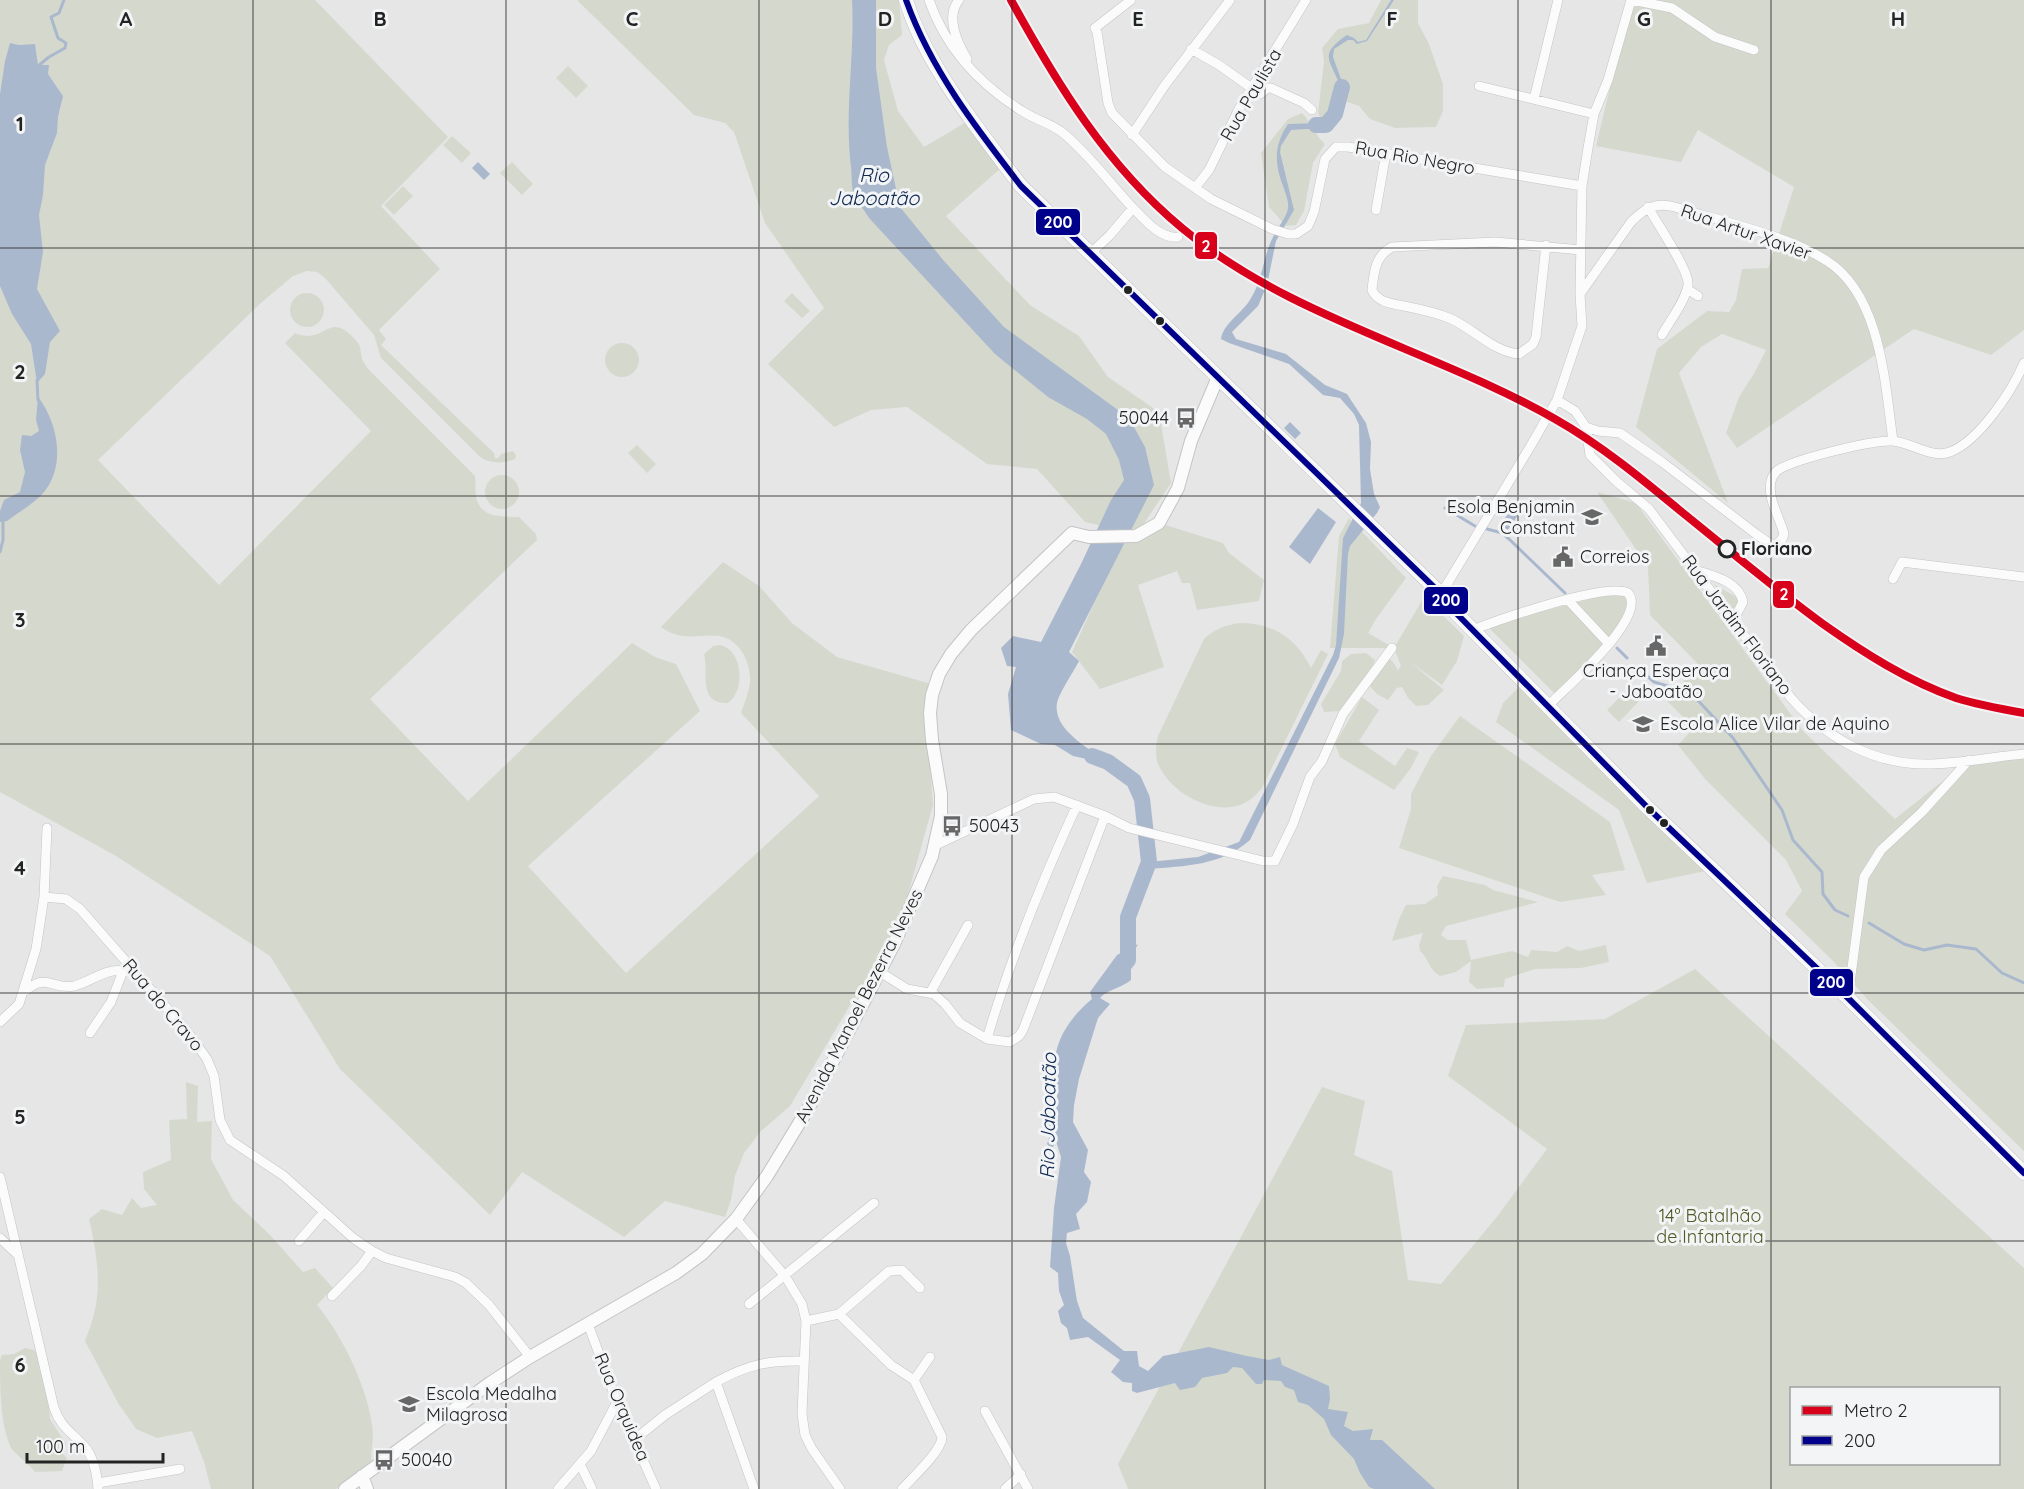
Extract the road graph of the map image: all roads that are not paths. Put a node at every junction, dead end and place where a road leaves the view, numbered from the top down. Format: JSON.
{"nodes":[{"id":1,"x":906,"y":0,"type":"edge"},
{"id":2,"x":929,"y":0,"type":"edge"},
{"id":3,"x":959,"y":0,"type":"edge"},
{"id":4,"x":1131,"y":0,"type":"edge"},
{"id":5,"x":1230,"y":0,"type":"edge"},
{"id":6,"x":1306,"y":0,"type":"edge"},
{"id":7,"x":1558,"y":0,"type":"edge"},
{"id":8,"x":1631,"y":0,"type":"edge"},
{"id":9,"x":1191,"y":49,"type":"junction"},
{"id":10,"x":1754,"y":50,"type":"dead end"},
{"id":11,"x":984,"y":83,"type":"junction"},
{"id":12,"x":1479,"y":86,"type":"dead end"},
{"id":13,"x":1252,"y":89,"type":"junction"},
{"id":14,"x":1534,"y":99,"type":"junction"},
{"id":15,"x":1312,"y":110,"type":"dead end"},
{"id":16,"x":1594,"y":114,"type":"junction"},
{"id":17,"x":1132,"y":135,"type":"junction"},
{"id":18,"x":1386,"y":153,"type":"junction"},
{"id":19,"x":1582,"y":186,"type":"junction"},
{"id":20,"x":1195,"y":188,"type":"junction"},
{"id":21,"x":1648,"y":207,"type":"junction"},
{"id":22,"x":1133,"y":208,"type":"junction"},
{"id":23,"x":1376,"y":210,"type":"dead end"},
{"id":24,"x":1178,"y":237,"type":"dead end"},
{"id":25,"x":1546,"y":245,"type":"junction"},
{"id":26,"x":1581,"y":250,"type":"junction"},
{"id":27,"x":1091,"y":253,"type":"junction"},
{"id":28,"x":1686,"y":289,"type":"junction"},
{"id":29,"x":1580,"y":294,"type":"junction"},
{"id":30,"x":1698,"y":296,"type":"dead end"},
{"id":31,"x":1662,"y":334,"type":"dead end"},
{"id":32,"x":2024,"y":363,"type":"edge"},
{"id":33,"x":1218,"y":377,"type":"junction"},
{"id":34,"x":1557,"y":400,"type":"junction"},
{"id":35,"x":1586,"y":427,"type":"junction"},
{"id":36,"x":1893,"y":441,"type":"junction"},
{"id":37,"x":1695,"y":570,"type":"junction"},
{"id":38,"x":2024,"y":577,"type":"edge"},
{"id":39,"x":1893,"y":579,"type":"dead end"},
{"id":40,"x":1441,"y":594,"type":"junction"},
{"id":41,"x":1568,"y":600,"type":"junction"},
{"id":42,"x":1733,"y":621,"type":"junction"},
{"id":43,"x":1473,"y":630,"type":"junction"},
{"id":44,"x":1609,"y":644,"type":"junction"},
{"id":45,"x":1392,"y":648,"type":"dead end"},
{"id":46,"x":1548,"y":706,"type":"junction"},
{"id":47,"x":2024,"y":754,"type":"edge"},
{"id":48,"x":1969,"y":760,"type":"junction"},
{"id":49,"x":1077,"y":805,"type":"junction"},
{"id":50,"x":1105,"y":816,"type":"junction"},
{"id":51,"x":47,"y":828,"type":"dead end"},
{"id":52,"x":936,"y":845,"type":"junction"},
{"id":53,"x":44,"y":897,"type":"junction"},
{"id":54,"x":969,"y":925,"type":"dead end"},
{"id":55,"x":128,"y":970,"type":"junction"},
{"id":56,"x":880,"y":972,"type":"junction"},
{"id":57,"x":24,"y":992,"type":"junction"},
{"id":58,"x":930,"y":993,"type":"junction"},
{"id":59,"x":1848,"y":998,"type":"junction"},
{"id":60,"x":0,"y":1022,"type":"edge"},
{"id":61,"x":90,"y":1033,"type":"dead end"},
{"id":62,"x":987,"y":1039,"type":"junction"},
{"id":63,"x":2024,"y":1173,"type":"edge"},
{"id":64,"x":0,"y":1177,"type":"edge"},
{"id":65,"x":874,"y":1203,"type":"dead end"},
{"id":66,"x":324,"y":1212,"type":"junction"},
{"id":67,"x":736,"y":1219,"type":"junction"},
{"id":68,"x":0,"y":1238,"type":"edge"},
{"id":69,"x":299,"y":1241,"type":"dead end"},
{"id":70,"x":372,"y":1251,"type":"junction"},
{"id":71,"x":20,"y":1256,"type":"junction"},
{"id":72,"x":785,"y":1276,"type":"junction"},
{"id":73,"x":920,"y":1288,"type":"dead end"},
{"id":74,"x":332,"y":1296,"type":"dead end"},
{"id":75,"x":749,"y":1304,"type":"dead end"},
{"id":76,"x":839,"y":1314,"type":"junction"},
{"id":77,"x":806,"y":1321,"type":"junction"},
{"id":78,"x":588,"y":1324,"type":"junction"},
{"id":79,"x":530,"y":1357,"type":"junction"},
{"id":80,"x":930,"y":1357,"type":"dead end"},
{"id":81,"x":803,"y":1361,"type":"junction"},
{"id":82,"x":915,"y":1380,"type":"junction"},
{"id":83,"x":716,"y":1382,"type":"junction"},
{"id":84,"x":617,"y":1402,"type":"junction"},
{"id":85,"x":985,"y":1411,"type":"dead end"},
{"id":86,"x":634,"y":1440,"type":"junction"},
{"id":87,"x":580,"y":1464,"type":"junction"},
{"id":88,"x":180,"y":1469,"type":"dead end"},
{"id":89,"x":1021,"y":1474,"type":"junction"},
{"id":90,"x":362,"y":1476,"type":"junction"},
{"id":91,"x":98,"y":1486,"type":"edge"},
{"id":92,"x":345,"y":1489,"type":"edge"},
{"id":93,"x":367,"y":1489,"type":"edge"},
{"id":94,"x":558,"y":1489,"type":"edge"},
{"id":95,"x":592,"y":1489,"type":"edge"},
{"id":96,"x":656,"y":1489,"type":"edge"},
{"id":97,"x":754,"y":1489,"type":"edge"},
{"id":98,"x":840,"y":1489,"type":"edge"},
{"id":99,"x":902,"y":1489,"type":"edge"},
{"id":100,"x":1005,"y":1489,"type":"edge"},
{"id":101,"x":1028,"y":1489,"type":"edge"}],
"edges":[{"from":1,"to":27,"type":"main road"},
{"from":2,"to":11,"type":"street"},
{"from":3,"to":11,"type":"street"},
{"from":4,"to":17,"type":"street","name":"Rua Rio Negro"},
{"from":5,"to":9,"type":"street"},
{"from":6,"to":13,"type":"street","name":"Rua Paulista"},
{"from":7,"to":14,"type":"street"},
{"from":8,"to":10,"type":"street"},
{"from":8,"to":16,"type":"street"},
{"from":9,"to":13,"type":"street"},
{"from":9,"to":17,"type":"street"},
{"from":11,"to":22,"type":"street"},
{"from":12,"to":14,"type":"street"},
{"from":13,"to":15,"type":"street"},
{"from":13,"to":20,"type":"street","name":"Rua Paulista"},
{"from":14,"to":16,"type":"street"},
{"from":16,"to":19,"type":"street"},
{"from":17,"to":20,"type":"street","name":"Rua Rio Negro"},
{"from":18,"to":19,"type":"street","name":"Rua Rio Negro"},
{"from":18,"to":20,"type":"street","name":"Rua Rio Negro"},
{"from":18,"to":23,"type":"street"},
{"from":19,"to":26,"type":"street"},
{"from":21,"to":28,"type":"street","name":"Rua Artur Xavier"},
{"from":21,"to":29,"type":"street"},
{"from":21,"to":36,"type":"street","name":"Rua Artur Xavier"},
{"from":22,"to":24,"type":"street"},
{"from":22,"to":27,"type":"street"},
{"from":25,"to":25,"type":"street"},
{"from":25,"to":26,"type":"street"},
{"from":26,"to":29,"type":"street"},
{"from":27,"to":33,"type":"main road"},
{"from":28,"to":30,"type":"street"},
{"from":28,"to":31,"type":"street"},
{"from":29,"to":34,"type":"street"},
{"from":32,"to":36,"type":"street"},
{"from":33,"to":40,"type":"main road"},
{"from":33,"to":52,"type":"street","name":"Avenida Manoel Bezerra Neves"},
{"from":34,"to":35,"type":"street"},
{"from":34,"to":40,"type":"street"},
{"from":35,"to":36,"type":"street"},
{"from":35,"to":37,"type":"street","name":"Rua Jardim Floriano"},
{"from":37,"to":42,"type":"street","name":"Rua Jardim Floriano"},
{"from":37,"to":42,"type":"street"},
{"from":38,"to":39,"type":"street"},
{"from":40,"to":43,"type":"main road"},
{"from":41,"to":43,"type":"street"},
{"from":41,"to":44,"type":"street"},
{"from":41,"to":44,"type":"street"},
{"from":42,"to":48,"type":"street","name":"Rua Jardim Floriano"},
{"from":43,"to":46,"type":"main road"},
{"from":44,"to":46,"type":"street"},
{"from":45,"to":50,"type":"street"},
{"from":46,"to":59,"type":"main road"},
{"from":47,"to":48,"type":"street","name":"Rua Jardim Floriano"},
{"from":48,"to":59,"type":"street"},
{"from":49,"to":50,"type":"street"},
{"from":49,"to":52,"type":"street"},
{"from":49,"to":62,"type":"street"},
{"from":50,"to":62,"type":"street"},
{"from":51,"to":53,"type":"street"},
{"from":52,"to":56,"type":"street","name":"Avenida Manoel Bezerra Neves"},
{"from":53,"to":55,"type":"street","name":"Rua do Cravo"},
{"from":53,"to":57,"type":"street"},
{"from":54,"to":58,"type":"street"},
{"from":55,"to":57,"type":"street"},
{"from":55,"to":61,"type":"street"},
{"from":55,"to":66,"type":"street","name":"Rua do Cravo"},
{"from":56,"to":58,"type":"street"},
{"from":56,"to":67,"type":"street","name":"Avenida Manoel Bezerra Neves"},
{"from":57,"to":60,"type":"street"},
{"from":58,"to":62,"type":"street"},
{"from":59,"to":63,"type":"main road"},
{"from":64,"to":71,"type":"street"},
{"from":65,"to":72,"type":"street"},
{"from":66,"to":69,"type":"street"},
{"from":66,"to":70,"type":"street","name":"Rua do Cravo"},
{"from":67,"to":72,"type":"street"},
{"from":67,"to":78,"type":"street","name":"Avenida Manoel Bezerra Neves"},
{"from":68,"to":71,"type":"street"},
{"from":70,"to":74,"type":"street"},
{"from":70,"to":79,"type":"street","name":"Rua do Cravo"},
{"from":71,"to":91,"type":"street"},
{"from":72,"to":75,"type":"street"},
{"from":72,"to":77,"type":"street"},
{"from":73,"to":76,"type":"street"},
{"from":76,"to":77,"type":"street"},
{"from":76,"to":82,"type":"street"},
{"from":77,"to":81,"type":"street"},
{"from":78,"to":79,"type":"street","name":"Avenida Manoel Bezerra Neves"},
{"from":78,"to":84,"type":"street","name":"Rua Orquidea"},
{"from":79,"to":90,"type":"street","name":"Avenida Manoel Bezerra Neves"},
{"from":80,"to":82,"type":"street"},
{"from":81,"to":83,"type":"street"},
{"from":81,"to":98,"type":"street"},
{"from":82,"to":99,"type":"street"},
{"from":83,"to":86,"type":"street"},
{"from":83,"to":97,"type":"street"},
{"from":84,"to":86,"type":"street","name":"Rua Orquidea"},
{"from":84,"to":87,"type":"street"},
{"from":85,"to":89,"type":"street"},
{"from":86,"to":96,"type":"street","name":"Rua Orquidea"},
{"from":87,"to":94,"type":"street"},
{"from":87,"to":95,"type":"street"},
{"from":88,"to":91,"type":"street"},
{"from":89,"to":100,"type":"street"},
{"from":89,"to":101,"type":"street"},
{"from":90,"to":92,"type":"street","name":"Avenida Manoel Bezerra Neves"},
{"from":90,"to":93,"type":"street"}]}
